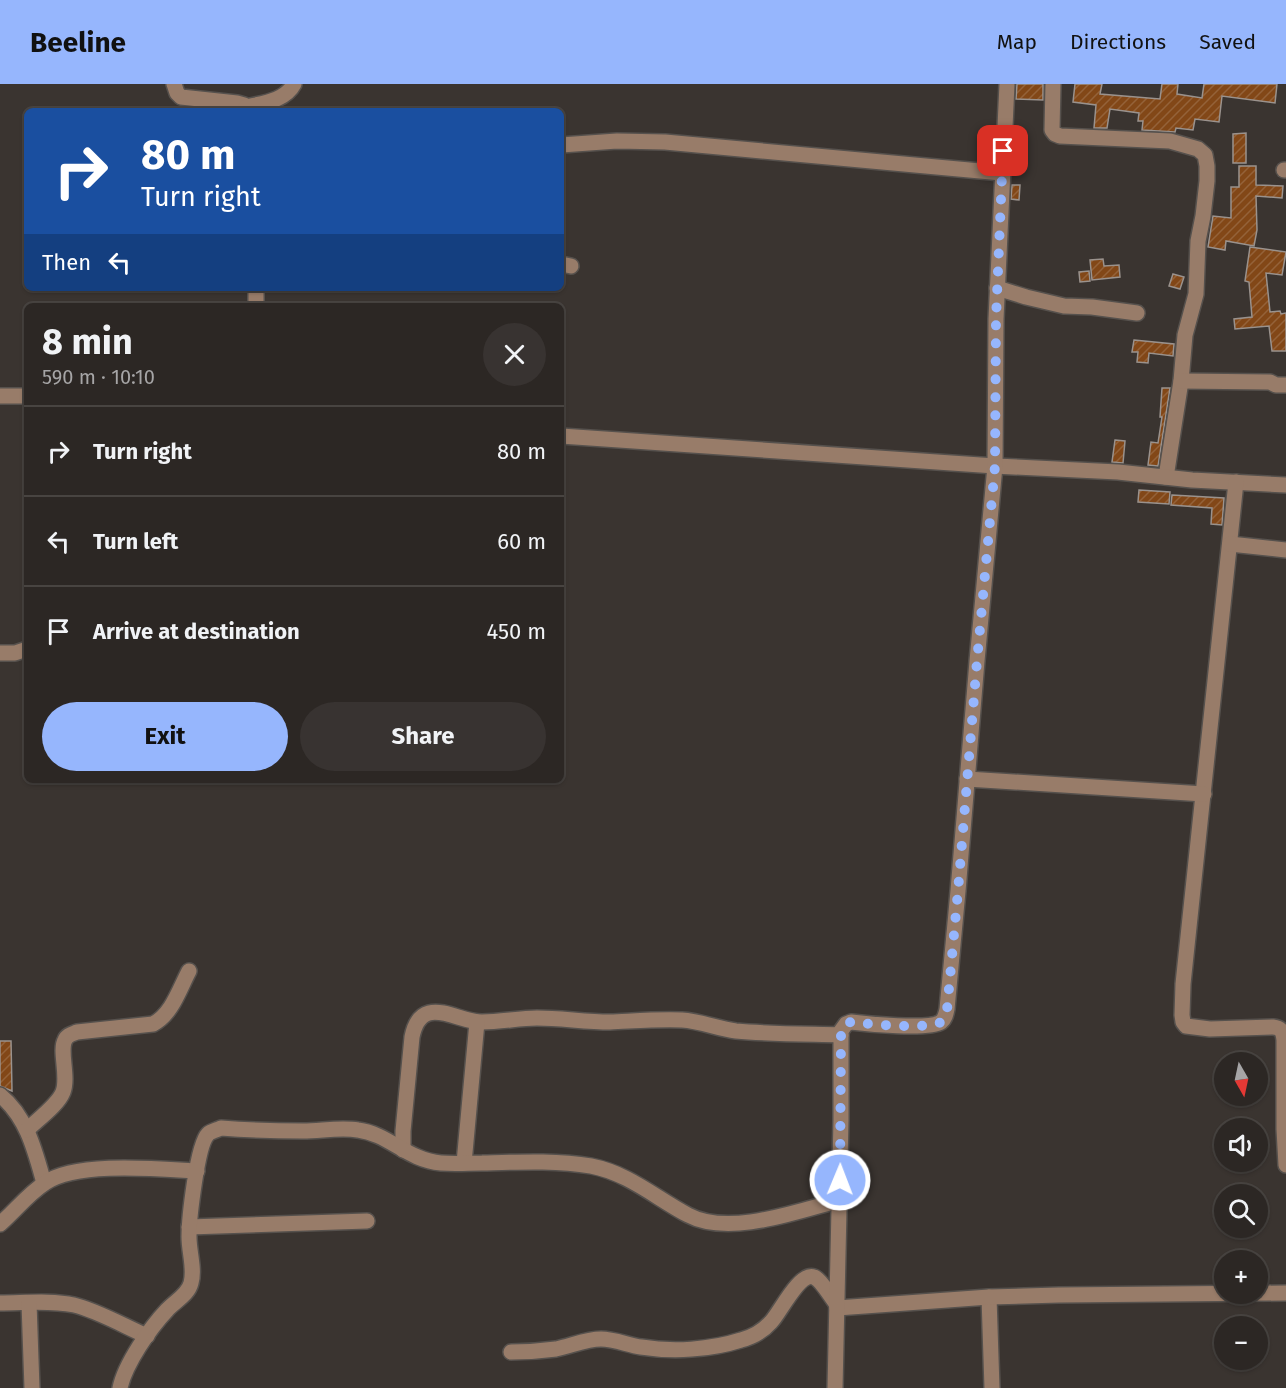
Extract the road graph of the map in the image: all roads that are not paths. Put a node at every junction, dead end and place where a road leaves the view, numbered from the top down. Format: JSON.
{"nodes":[{"id":1,"x":174,"y":84,"type":"edge"},
{"id":2,"x":294,"y":84,"type":"edge"},
{"id":3,"x":1007,"y":84,"type":"edge"},
{"id":4,"x":1053,"y":84,"type":"edge"},
{"id":5,"x":243,"y":108,"type":"edge"},
{"id":6,"x":249,"y":108,"type":"edge"},
{"id":7,"x":564,"y":146,"type":"edge"},
{"id":8,"x":1002,"y":173,"type":"junction"},
{"id":9,"x":998,"y":288,"type":"junction"},
{"id":10,"x":1137,"y":313,"type":"dead end"},
{"id":11,"x":1181,"y":381,"type":"junction"},
{"id":12,"x":1286,"y":385,"type":"edge"},
{"id":13,"x":0,"y":396,"type":"edge"},
{"id":14,"x":24,"y":396,"type":"edge"},
{"id":15,"x":564,"y":436,"type":"edge"},
{"id":16,"x":995,"y":466,"type":"junction"},
{"id":17,"x":1166,"y":477,"type":"junction"},
{"id":18,"x":1236,"y":482,"type":"junction"},
{"id":19,"x":1286,"y":484,"type":"edge"},
{"id":20,"x":1230,"y":544,"type":"junction"},
{"id":21,"x":1286,"y":550,"type":"edge"},
{"id":22,"x":24,"y":650,"type":"edge"},
{"id":23,"x":0,"y":653,"type":"edge"},
{"id":24,"x":967,"y":779,"type":"junction"},
{"id":25,"x":1204,"y":794,"type":"junction"},
{"id":26,"x":189,"y":971,"type":"dead end"},
{"id":27,"x":477,"y":1022,"type":"junction"},
{"id":28,"x":841,"y":1035,"type":"junction"},
{"id":29,"x":0,"y":1095,"type":"edge"},
{"id":30,"x":27,"y":1130,"type":"junction"},
{"id":31,"x":403,"y":1150,"type":"junction"},
{"id":32,"x":464,"y":1163,"type":"junction"},
{"id":33,"x":1286,"y":1165,"type":"edge"},
{"id":34,"x":196,"y":1171,"type":"junction"},
{"id":35,"x":44,"y":1183,"type":"junction"},
{"id":36,"x":840,"y":1200,"type":"junction"},
{"id":37,"x":368,"y":1221,"type":"dead end"},
{"id":38,"x":0,"y":1224,"type":"edge"},
{"id":39,"x":189,"y":1227,"type":"junction"},
{"id":40,"x":1286,"y":1293,"type":"edge"},
{"id":41,"x":989,"y":1297,"type":"junction"},
{"id":42,"x":0,"y":1303,"type":"edge"},
{"id":43,"x":29,"y":1303,"type":"junction"},
{"id":44,"x":837,"y":1306,"type":"junction"},
{"id":45,"x":147,"y":1336,"type":"junction"},
{"id":46,"x":511,"y":1352,"type":"dead end"},
{"id":47,"x":32,"y":1388,"type":"edge"},
{"id":48,"x":120,"y":1388,"type":"edge"},
{"id":49,"x":835,"y":1388,"type":"edge"},
{"id":50,"x":992,"y":1388,"type":"edge"}],
"edges":[{"from":1,"to":5,"type":"street"},
{"from":2,"to":6,"type":"street"},
{"from":3,"to":8,"type":"street"},
{"from":4,"to":11,"type":"street"},
{"from":7,"to":8,"type":"street"},
{"from":8,"to":9,"type":"street"},
{"from":9,"to":10,"type":"street"},
{"from":9,"to":16,"type":"street"},
{"from":11,"to":12,"type":"street"},
{"from":11,"to":17,"type":"street"},
{"from":13,"to":14,"type":"street"},
{"from":15,"to":16,"type":"street"},
{"from":16,"to":17,"type":"street"},
{"from":16,"to":24,"type":"street"},
{"from":17,"to":18,"type":"street"},
{"from":18,"to":19,"type":"street"},
{"from":18,"to":20,"type":"street"},
{"from":20,"to":21,"type":"street"},
{"from":20,"to":25,"type":"street"},
{"from":22,"to":23,"type":"street"},
{"from":24,"to":25,"type":"street"},
{"from":24,"to":28,"type":"street"},
{"from":25,"to":33,"type":"street"},
{"from":26,"to":30,"type":"street"},
{"from":27,"to":28,"type":"street"},
{"from":27,"to":31,"type":"street"},
{"from":27,"to":32,"type":"street"},
{"from":28,"to":36,"type":"street"},
{"from":29,"to":30,"type":"street"},
{"from":30,"to":35,"type":"street"},
{"from":31,"to":32,"type":"street"},
{"from":31,"to":34,"type":"street"},
{"from":32,"to":36,"type":"street"},
{"from":34,"to":35,"type":"street"},
{"from":34,"to":39,"type":"street"},
{"from":35,"to":38,"type":"street"},
{"from":36,"to":44,"type":"street"},
{"from":37,"to":39,"type":"street"},
{"from":39,"to":45,"type":"street"},
{"from":40,"to":41,"type":"street"},
{"from":41,"to":44,"type":"street"},
{"from":41,"to":50,"type":"street"},
{"from":42,"to":43,"type":"street"},
{"from":43,"to":45,"type":"street"},
{"from":43,"to":47,"type":"street"},
{"from":44,"to":46,"type":"street"},
{"from":44,"to":49,"type":"street"},
{"from":45,"to":48,"type":"street"}]}
